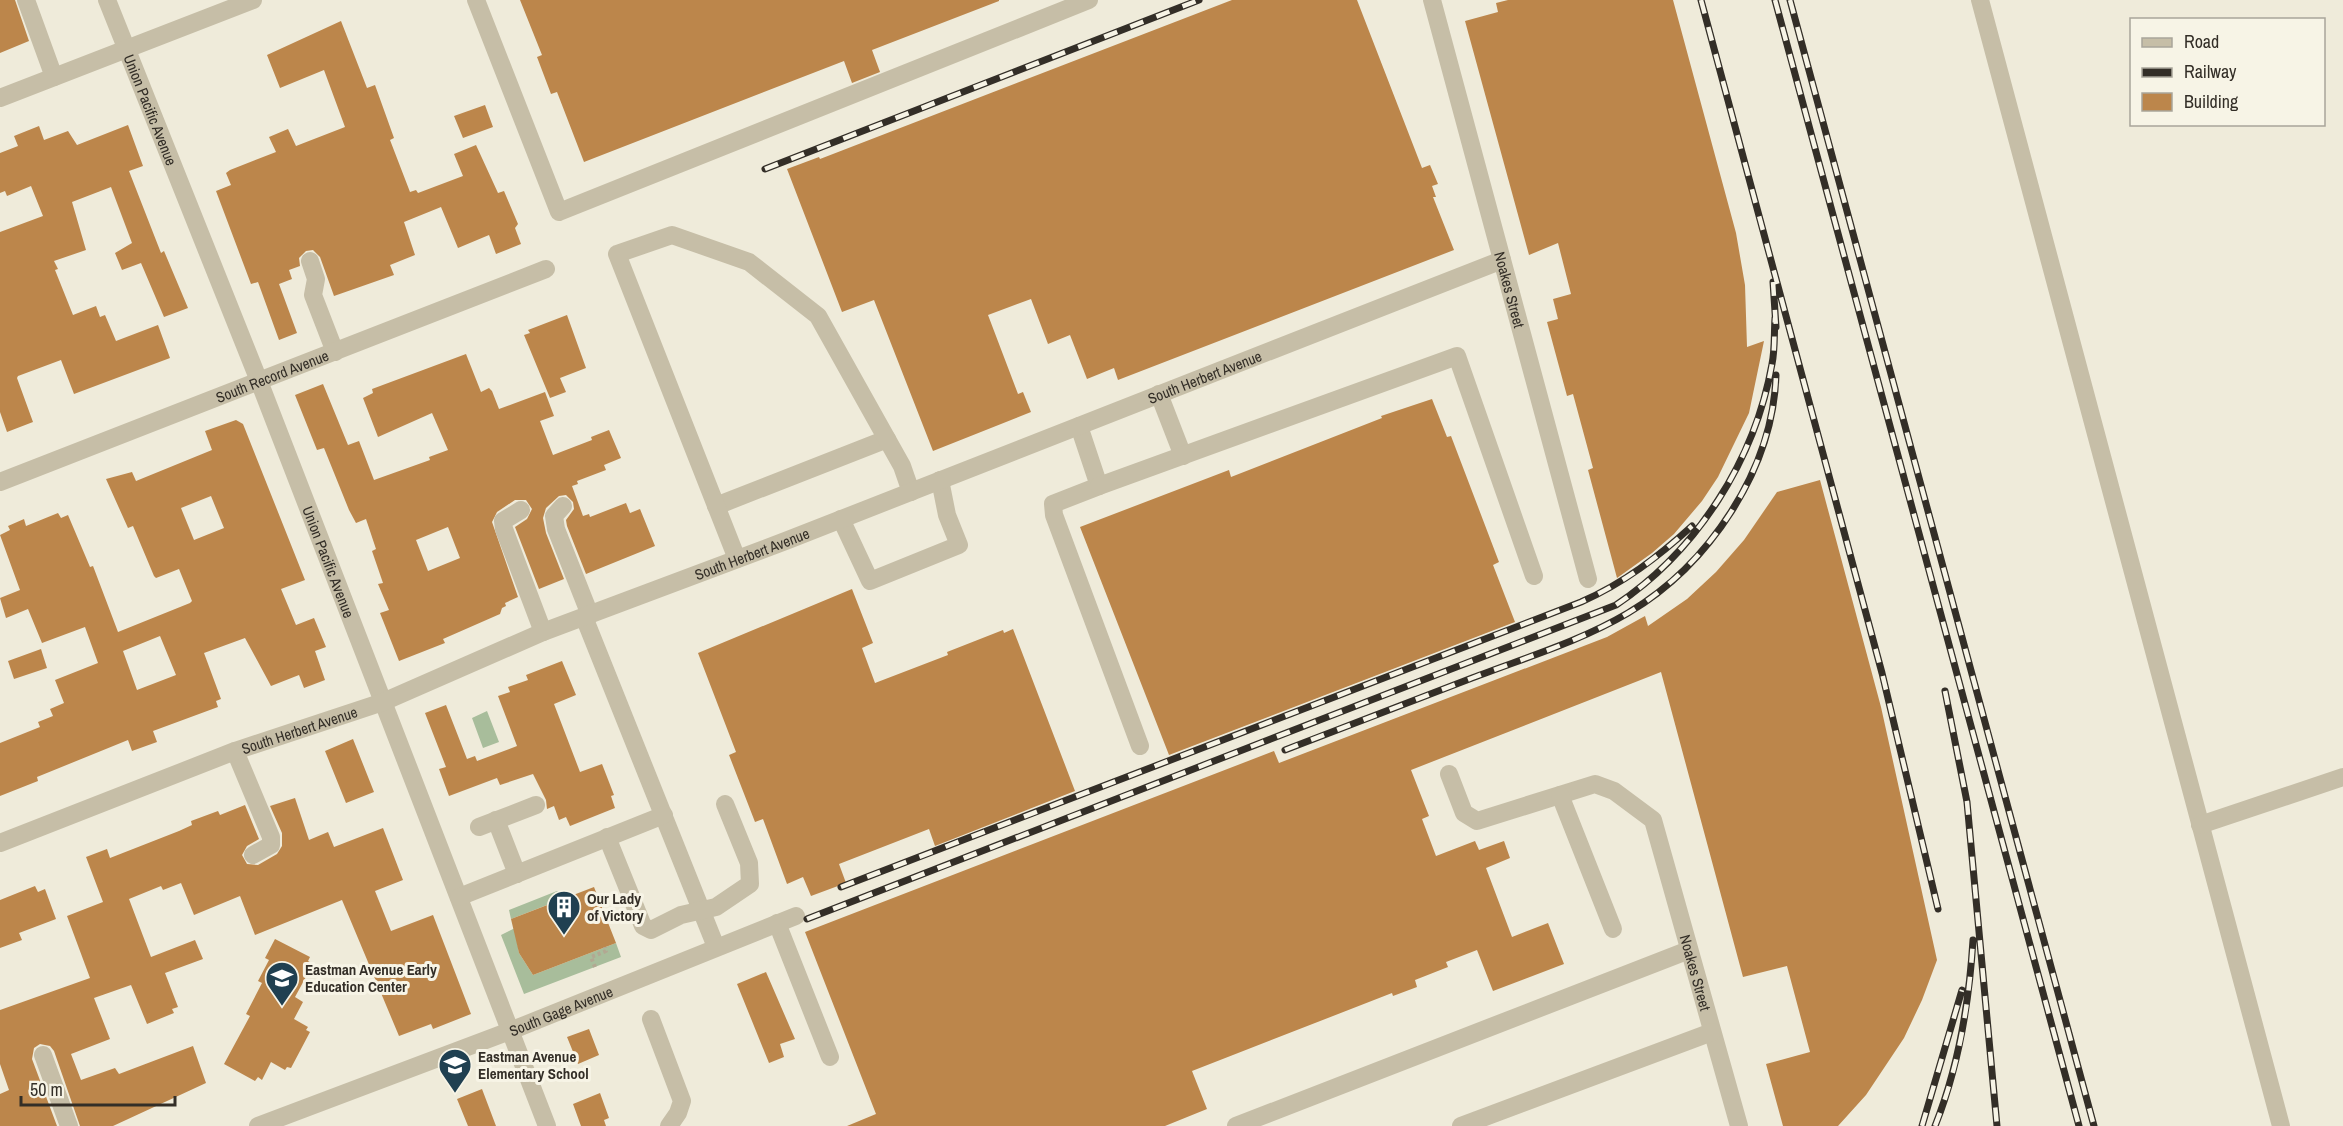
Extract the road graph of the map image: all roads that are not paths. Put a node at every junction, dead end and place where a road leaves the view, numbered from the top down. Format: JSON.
{"nodes":[{"id":1,"x":26,"y":0,"type":"edge"},
{"id":2,"x":107,"y":0,"type":"edge"},
{"id":3,"x":253,"y":0,"type":"edge"},
{"id":4,"x":476,"y":0,"type":"edge"},
{"id":5,"x":1089,"y":0,"type":"edge"},
{"id":6,"x":1432,"y":0,"type":"edge"},
{"id":7,"x":1980,"y":0,"type":"edge"},
{"id":8,"x":125,"y":49,"type":"junction"},
{"id":9,"x":54,"y":77,"type":"junction"},
{"id":10,"x":0,"y":98,"type":"edge"},
{"id":11,"x":1502,"y":260,"type":"junction"},
{"id":12,"x":310,"y":261,"type":"dead end"},
{"id":13,"x":546,"y":269,"type":"dead end"},
{"id":14,"x":335,"y":352,"type":"junction"},
{"id":15,"x":259,"y":381,"type":"junction"},
{"id":16,"x":1159,"y":394,"type":"junction"},
{"id":17,"x":1079,"y":426,"type":"junction"},
{"id":18,"x":887,"y":439,"type":"junction"},
{"id":19,"x":1183,"y":456,"type":"junction"},
{"id":20,"x":940,"y":480,"type":"junction"},
{"id":21,"x":0,"y":482,"type":"edge"},
{"id":22,"x":1099,"y":486,"type":"junction"},
{"id":23,"x":910,"y":492,"type":"junction"},
{"id":24,"x":563,"y":506,"type":"dead end"},
{"id":25,"x":716,"y":506,"type":"junction"},
{"id":26,"x":521,"y":510,"type":"dead end"},
{"id":27,"x":841,"y":519,"type":"junction"},
{"id":28,"x":737,"y":559,"type":"junction"},
{"id":29,"x":1534,"y":576,"type":"dead end"},
{"id":30,"x":1588,"y":579,"type":"dead end"},
{"id":31,"x":587,"y":616,"type":"junction"},
{"id":32,"x":543,"y":632,"type":"junction"},
{"id":33,"x":383,"y":702,"type":"junction"},
{"id":34,"x":1140,"y":746,"type":"dead end"},
{"id":35,"x":235,"y":751,"type":"junction"},
{"id":36,"x":1449,"y":774,"type":"dead end"},
{"id":37,"x":2343,"y":777,"type":"edge"},
{"id":38,"x":1560,"y":795,"type":"junction"},
{"id":39,"x":725,"y":804,"type":"dead end"},
{"id":40,"x":536,"y":805,"type":"dead end"},
{"id":41,"x":664,"y":815,"type":"junction"},
{"id":42,"x":496,"y":820,"type":"junction"},
{"id":43,"x":2200,"y":825,"type":"junction"},
{"id":44,"x":479,"y":827,"type":"dead end"},
{"id":45,"x":607,"y":837,"type":"junction"},
{"id":46,"x":0,"y":843,"type":"edge"},
{"id":47,"x":253,"y":855,"type":"dead end"},
{"id":48,"x":517,"y":873,"type":"junction"},
{"id":49,"x":459,"y":897,"type":"junction"},
{"id":50,"x":703,"y":912,"type":"junction"},
{"id":51,"x":796,"y":916,"type":"dead end"},
{"id":52,"x":777,"y":923,"type":"junction"},
{"id":53,"x":1613,"y":929,"type":"dead end"},
{"id":54,"x":716,"y":947,"type":"junction"},
{"id":55,"x":1689,"y":950,"type":"junction"},
{"id":56,"x":651,"y":1019,"type":"dead end"},
{"id":57,"x":510,"y":1031,"type":"junction"},
{"id":58,"x":1712,"y":1032,"type":"junction"},
{"id":59,"x":43,"y":1055,"type":"dead end"},
{"id":60,"x":830,"y":1058,"type":"dead end"},
{"id":61,"x":69,"y":1126,"type":"edge"},
{"id":62,"x":258,"y":1126,"type":"edge"},
{"id":63,"x":547,"y":1126,"type":"edge"},
{"id":64,"x":669,"y":1126,"type":"edge"},
{"id":65,"x":1236,"y":1126,"type":"edge"},
{"id":66,"x":1461,"y":1126,"type":"edge"},
{"id":67,"x":1739,"y":1126,"type":"edge"},
{"id":68,"x":2281,"y":1126,"type":"edge"}],
"edges":[{"from":1,"to":9,"type":"street"},
{"from":2,"to":8,"type":"street","name":"Union Pacific Avenue"},
{"from":3,"to":8,"type":"street"},
{"from":4,"to":5,"type":"street"},
{"from":6,"to":11,"type":"street","name":"Noakes Street"},
{"from":7,"to":43,"type":"street"},
{"from":8,"to":9,"type":"street"},
{"from":8,"to":15,"type":"street","name":"Union Pacific Avenue"},
{"from":9,"to":10,"type":"street"},
{"from":11,"to":16,"type":"street","name":"South Herbert Avenue"},
{"from":11,"to":30,"type":"street","name":"Noakes Street"},
{"from":12,"to":14,"type":"street"},
{"from":13,"to":14,"type":"street","name":"South Record Avenue"},
{"from":14,"to":15,"type":"street","name":"South Record Avenue"},
{"from":15,"to":21,"type":"street","name":"South Record Avenue"},
{"from":15,"to":33,"type":"street","name":"Union Pacific Avenue"},
{"from":16,"to":17,"type":"street","name":"South Herbert Avenue"},
{"from":16,"to":19,"type":"street"},
{"from":17,"to":20,"type":"street","name":"South Herbert Avenue"},
{"from":17,"to":22,"type":"street"},
{"from":18,"to":23,"type":"street"},
{"from":18,"to":25,"type":"street"},
{"from":18,"to":25,"type":"street"},
{"from":19,"to":22,"type":"street"},
{"from":19,"to":29,"type":"street"},
{"from":20,"to":23,"type":"street","name":"South Herbert Avenue"},
{"from":20,"to":27,"type":"street"},
{"from":22,"to":34,"type":"street"},
{"from":23,"to":27,"type":"street","name":"South Herbert Avenue"},
{"from":24,"to":31,"type":"street"},
{"from":25,"to":28,"type":"street"},
{"from":26,"to":32,"type":"street"},
{"from":27,"to":28,"type":"street","name":"South Herbert Avenue"},
{"from":28,"to":31,"type":"street","name":"South Herbert Avenue"},
{"from":31,"to":32,"type":"street","name":"South Herbert Avenue"},
{"from":31,"to":41,"type":"street"},
{"from":32,"to":33,"type":"street","name":"South Herbert Avenue"},
{"from":33,"to":35,"type":"street","name":"South Herbert Avenue"},
{"from":33,"to":49,"type":"street","name":"Union Pacific Avenue"},
{"from":35,"to":46,"type":"street","name":"South Herbert Avenue"},
{"from":35,"to":47,"type":"street"},
{"from":36,"to":38,"type":"street"},
{"from":37,"to":43,"type":"street"},
{"from":38,"to":53,"type":"street"},
{"from":38,"to":55,"type":"street","name":"Noakes Street"},
{"from":39,"to":50,"type":"street"},
{"from":40,"to":42,"type":"street"},
{"from":41,"to":45,"type":"street"},
{"from":41,"to":50,"type":"street"},
{"from":42,"to":44,"type":"street"},
{"from":42,"to":48,"type":"street"},
{"from":43,"to":68,"type":"street"},
{"from":45,"to":48,"type":"street"},
{"from":45,"to":50,"type":"street"},
{"from":48,"to":49,"type":"street"},
{"from":49,"to":57,"type":"street","name":"Union Pacific Avenue"},
{"from":50,"to":54,"type":"street"},
{"from":51,"to":52,"type":"street","name":"South Gage Avenue"},
{"from":52,"to":54,"type":"street","name":"South Gage Avenue"},
{"from":52,"to":60,"type":"street"},
{"from":54,"to":57,"type":"street","name":"South Gage Avenue"},
{"from":55,"to":58,"type":"street","name":"Noakes Street"},
{"from":55,"to":65,"type":"street"},
{"from":56,"to":64,"type":"street"},
{"from":57,"to":62,"type":"street","name":"South Gage Avenue"},
{"from":57,"to":63,"type":"street","name":"Union Pacific Avenue"},
{"from":58,"to":66,"type":"street"},
{"from":58,"to":67,"type":"street","name":"Noakes Street"},
{"from":59,"to":61,"type":"street"}]}
